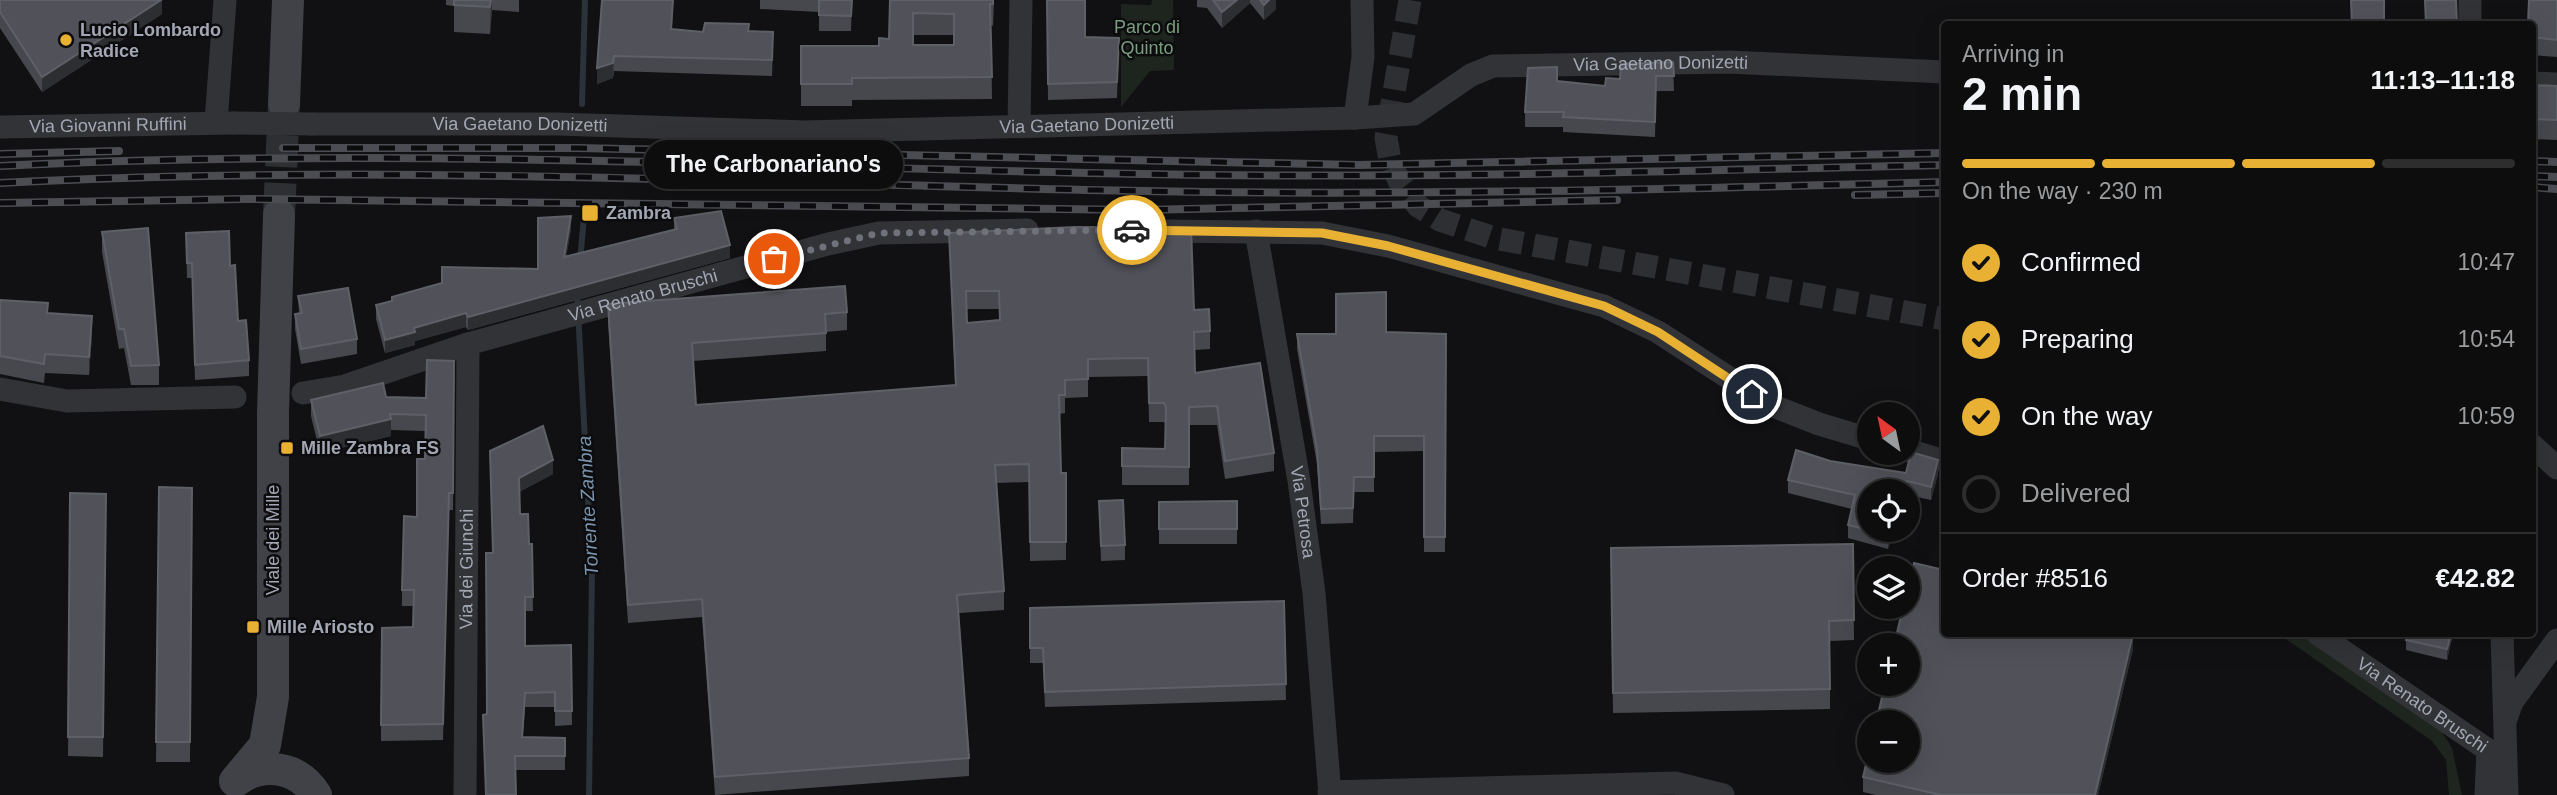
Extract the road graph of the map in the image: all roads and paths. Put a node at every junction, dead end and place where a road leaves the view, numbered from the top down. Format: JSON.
{"nodes":[{"id":1,"x":225,"y":0,"type":"edge"},
{"id":2,"x":288,"y":0,"type":"edge"},
{"id":3,"x":1021,"y":0,"type":"edge"},
{"id":4,"x":1362,"y":0,"type":"edge"},
{"id":5,"x":2470,"y":0,"type":"edge"},
{"id":6,"x":2470,"y":21,"type":"edge"},
{"id":7,"x":1941,"y":72,"type":"edge"},
{"id":8,"x":2536,"y":83,"type":"edge"},
{"id":9,"x":2557,"y":84,"type":"edge"},
{"id":10,"x":284,"y":104,"type":"tunnel mouth"},
{"id":11,"x":1355,"y":118,"type":"junction"},
{"id":12,"x":225,"y":122,"type":"junction"},
{"id":13,"x":1019,"y":126,"type":"junction"},
{"id":14,"x":0,"y":127,"type":"edge"},
{"id":15,"x":279,"y":215,"type":"tunnel mouth"},
{"id":16,"x":1054,"y":230,"type":"edge"},
{"id":17,"x":1135,"y":230,"type":"edge"},
{"id":18,"x":1256,"y":231,"type":"junction"},
{"id":19,"x":467,"y":344,"type":"junction"},
{"id":20,"x":0,"y":389,"type":"edge"},
{"id":21,"x":303,"y":393,"type":"dead end"},
{"id":22,"x":235,"y":397,"type":"dead end"},
{"id":23,"x":1857,"y":435,"type":"edge"},
{"id":24,"x":2536,"y":449,"type":"edge"},
{"id":25,"x":1920,"y":454,"type":"edge"},
{"id":26,"x":1941,"y":460,"type":"edge"},
{"id":27,"x":2557,"y":468,"type":"edge"},
{"id":28,"x":2322,"y":637,"type":"edge"},
{"id":29,"x":2502,"y":637,"type":"edge"},
{"id":30,"x":2557,"y":640,"type":"edge"},
{"id":31,"x":273,"y":697,"type":"junction"},
{"id":32,"x":2505,"y":727,"type":"junction"},
{"id":33,"x":226,"y":789,"type":"edge"},
{"id":34,"x":314,"y":791,"type":"edge"},
{"id":35,"x":1330,"y":794,"type":"edge"},
{"id":36,"x":465,"y":795,"type":"edge"},
{"id":37,"x":1723,"y":795,"type":"edge"},
{"id":38,"x":2486,"y":795,"type":"edge"},
{"id":39,"x":2507,"y":795,"type":"edge"}],
"edges":[{"from":1,"to":12,"type":"street"},
{"from":2,"to":10,"type":"street"},
{"from":3,"to":13,"type":"street"},
{"from":4,"to":11,"type":"street"},
{"from":5,"to":6,"type":"street"},
{"from":7,"to":11,"type":"street","name":"Via Gaetano Donizetti"},
{"from":8,"to":9,"type":"street"},
{"from":11,"to":13,"type":"street","name":"Via Gaetano Donizetti"},
{"from":12,"to":13,"type":"street","name":"Via Gaetano Donizetti","bridge":true},
{"from":12,"to":14,"type":"street","name":"Via Giovanni Ruffini"},
{"from":15,"to":31,"type":"street","name":"Viale dei Mille"},
{"from":16,"to":19,"type":"street","name":"Via Renato Bruschi"},
{"from":17,"to":18,"type":"street"},
{"from":18,"to":23,"type":"street"},
{"from":18,"to":35,"type":"street","name":"Via Petrosa"},
{"from":19,"to":21,"type":"street","name":"Via Renato Bruschi"},
{"from":19,"to":36,"type":"street","name":"Via dei Giunchi"},
{"from":20,"to":22,"type":"street"},
{"from":24,"to":27,"type":"street"},
{"from":25,"to":26,"type":"street"},
{"from":28,"to":38,"type":"street","name":"Via Renato Bruschi"},
{"from":29,"to":32,"type":"street"},
{"from":30,"to":32,"type":"street"},
{"from":31,"to":33,"type":"street","name":"Viale dei Mille"},
{"from":31,"to":34,"type":"street","name":"Viale dei Mille"},
{"from":32,"to":39,"type":"street"},
{"from":33,"to":34,"type":"street"},
{"from":35,"to":37,"type":"street"}]}
